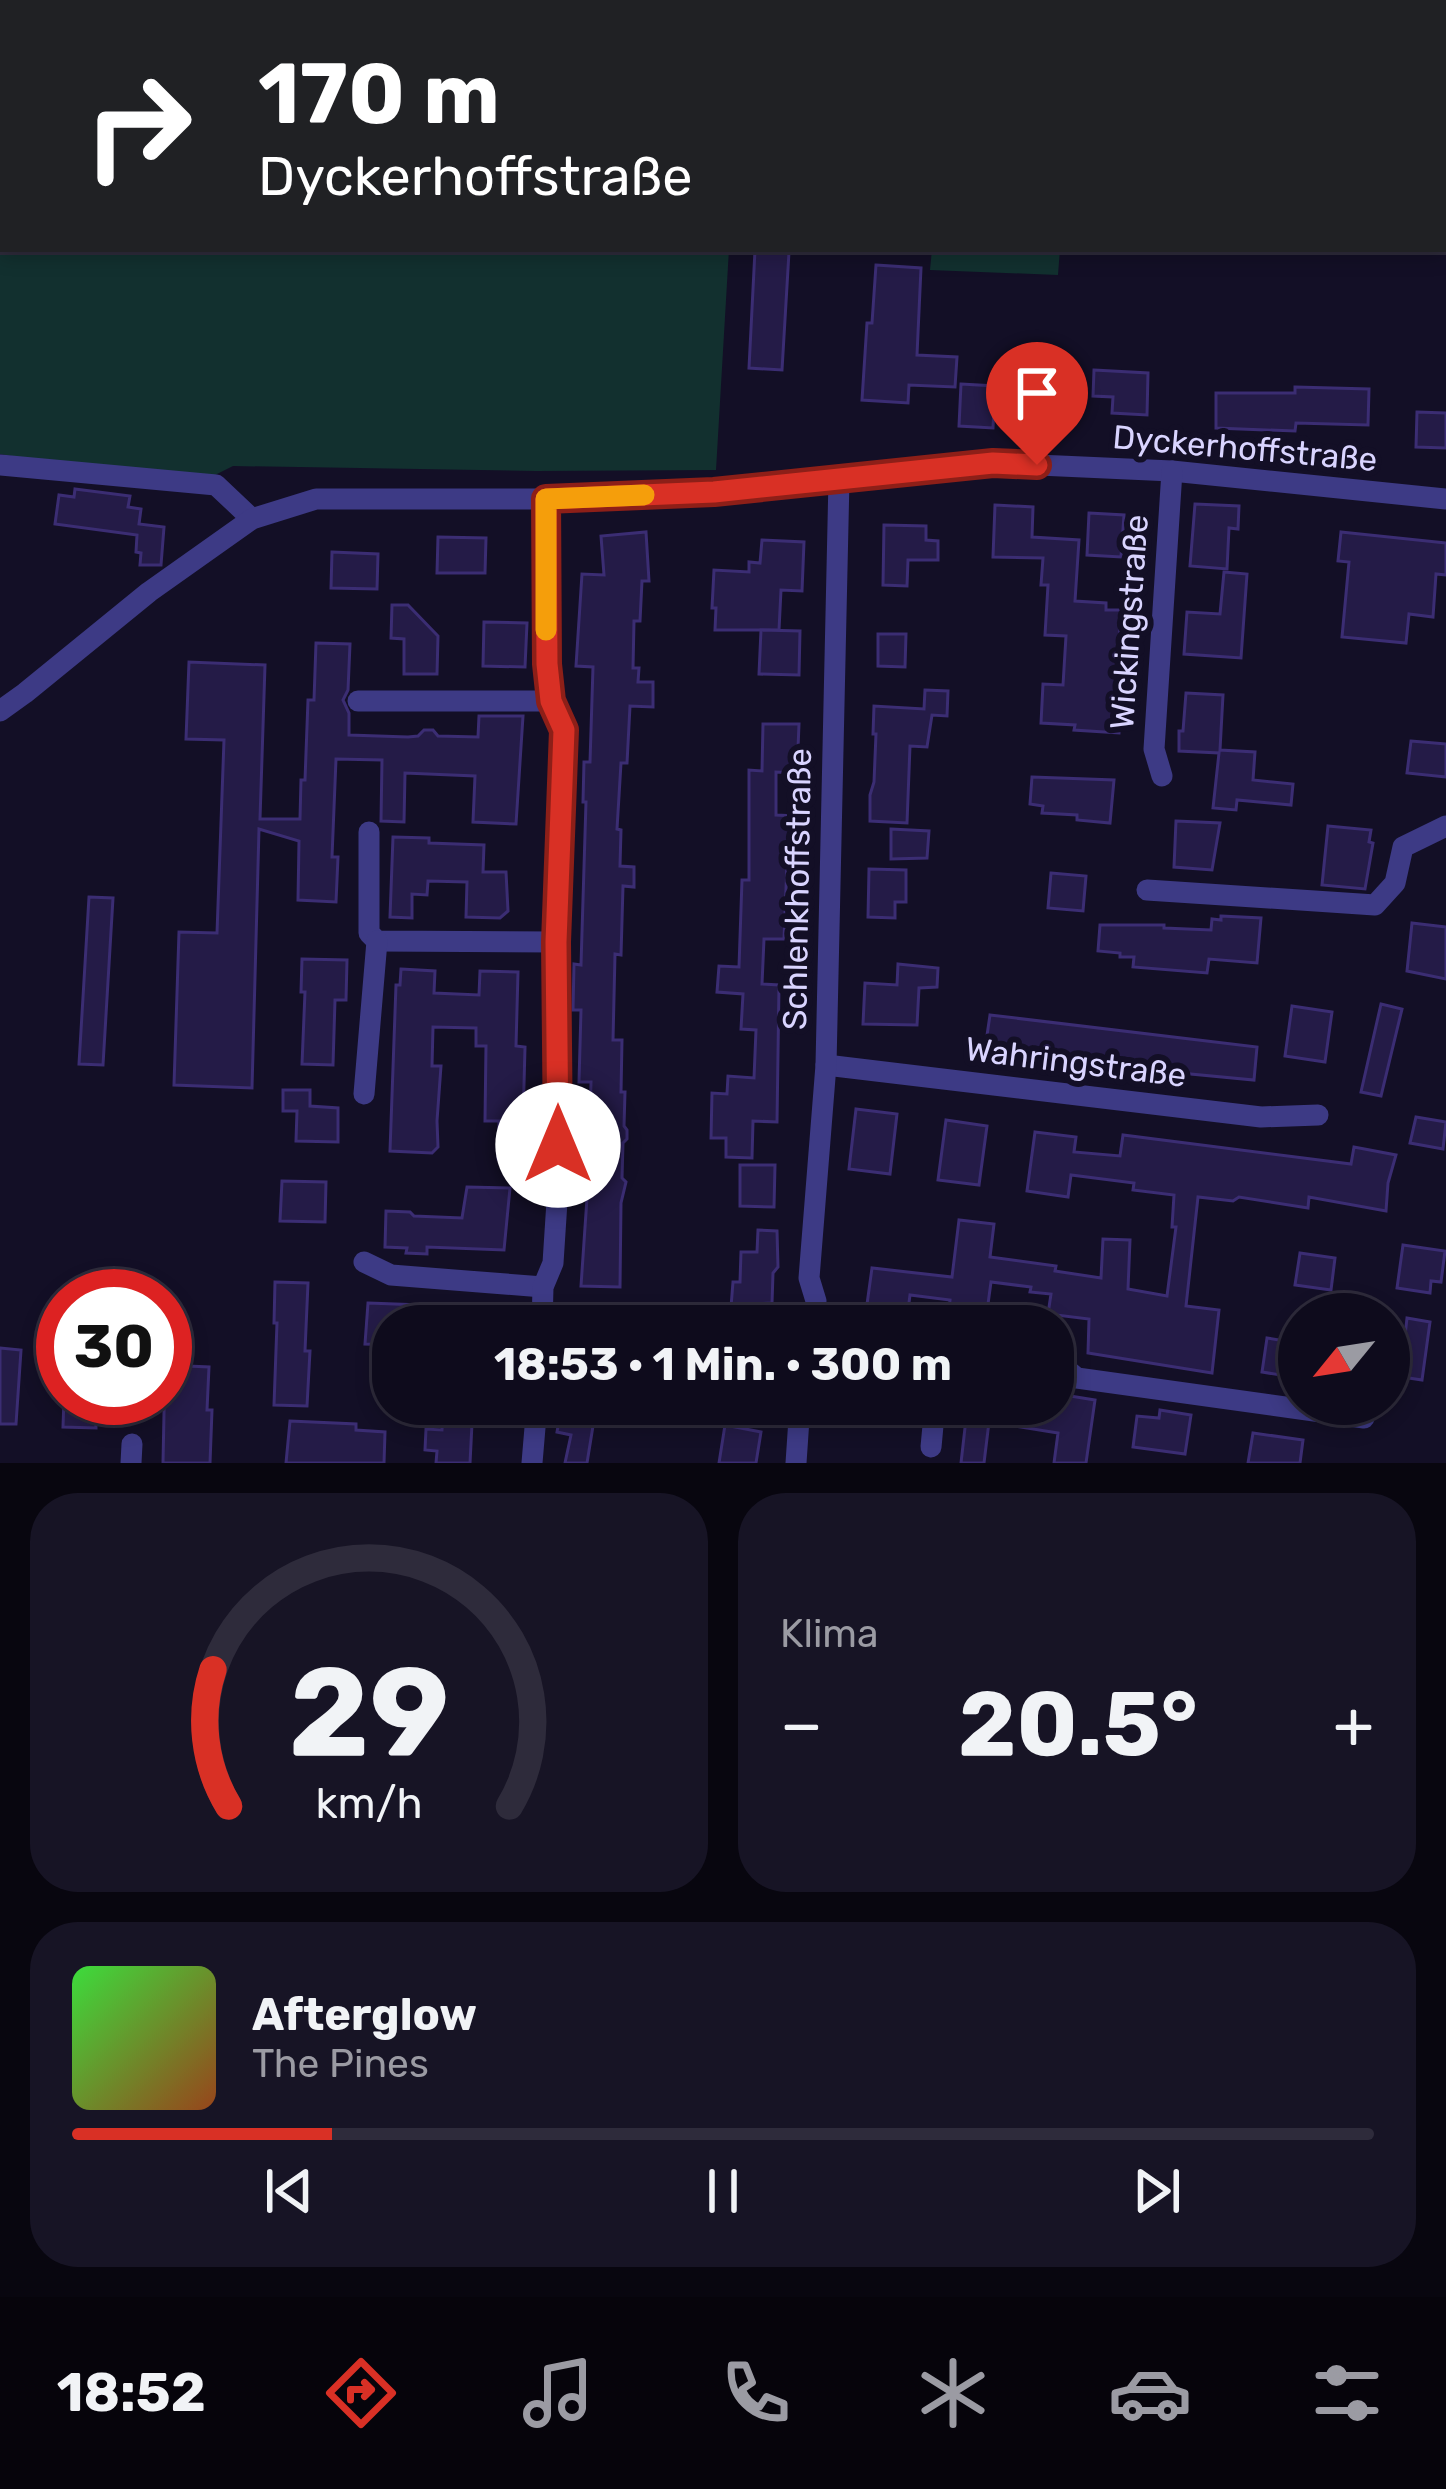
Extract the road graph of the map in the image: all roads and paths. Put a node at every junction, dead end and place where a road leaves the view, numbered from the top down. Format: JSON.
{"nodes":[{"id":1,"x":0,"y":465,"type":"edge"},
{"id":2,"x":1172,"y":471,"type":"junction"},
{"id":3,"x":839,"y":478,"type":"junction"},
{"id":4,"x":546,"y":499,"type":"junction"},
{"id":5,"x":1446,"y":499,"type":"edge"},
{"id":6,"x":252,"y":519,"type":"junction"},
{"id":7,"x":358,"y":700,"type":"dead end"},
{"id":8,"x":551,"y":701,"type":"junction"},
{"id":9,"x":0,"y":711,"type":"edge"},
{"id":10,"x":1162,"y":776,"type":"dead end"},
{"id":11,"x":1446,"y":826,"type":"edge"},
{"id":12,"x":369,"y":832,"type":"dead end"},
{"id":13,"x":1147,"y":890,"type":"dead end"},
{"id":14,"x":377,"y":941,"type":"junction"},
{"id":15,"x":556,"y":942,"type":"junction"},
{"id":16,"x":826,"y":1065,"type":"junction"},
{"id":17,"x":364,"y":1094,"type":"dead end"},
{"id":18,"x":1318,"y":1115,"type":"dead end"},
{"id":19,"x":364,"y":1262,"type":"dead end"},
{"id":20,"x":543,"y":1287,"type":"junction"},
{"id":21,"x":816,"y":1300,"type":"dead end"},
{"id":22,"x":543,"y":1305,"type":"edge"},
{"id":23,"x":1074,"y":1376,"type":"edge"},
{"id":24,"x":1278,"y":1406,"type":"edge"},
{"id":25,"x":535,"y":1425,"type":"edge"},
{"id":26,"x":799,"y":1425,"type":"edge"},
{"id":27,"x":933,"y":1425,"type":"edge"},
{"id":28,"x":931,"y":1447,"type":"dead end"},
{"id":29,"x":532,"y":1463,"type":"edge"},
{"id":30,"x":796,"y":1463,"type":"edge"}],
"edges":[{"from":1,"to":6,"type":"street"},
{"from":2,"to":3,"type":"street","name":"Dyckerhoffstraße"},
{"from":2,"to":5,"type":"street","name":"Dyckerhoffstraße"},
{"from":2,"to":10,"type":"street","name":"Wickingstraße"},
{"from":3,"to":4,"type":"street","name":"Dyckerhoffstraße"},
{"from":3,"to":16,"type":"street","name":"Schlenkhoffstraße"},
{"from":4,"to":6,"type":"street","name":"Dyckerhoffstraße"},
{"from":4,"to":8,"type":"street"},
{"from":6,"to":9,"type":"street","name":"Dyckerhoffstraße"},
{"from":7,"to":8,"type":"street"},
{"from":8,"to":15,"type":"street"},
{"from":11,"to":13,"type":"street"},
{"from":12,"to":14,"type":"street"},
{"from":14,"to":15,"type":"street"},
{"from":14,"to":17,"type":"street"},
{"from":15,"to":20,"type":"street"},
{"from":16,"to":18,"type":"street","name":"Wahringstraße"},
{"from":16,"to":21,"type":"street","name":"Schlenkhoffstraße"},
{"from":19,"to":20,"type":"street"},
{"from":20,"to":22,"type":"street"},
{"from":23,"to":24,"type":"street"},
{"from":25,"to":29,"type":"street"},
{"from":26,"to":30,"type":"street"},
{"from":27,"to":28,"type":"street"}]}
